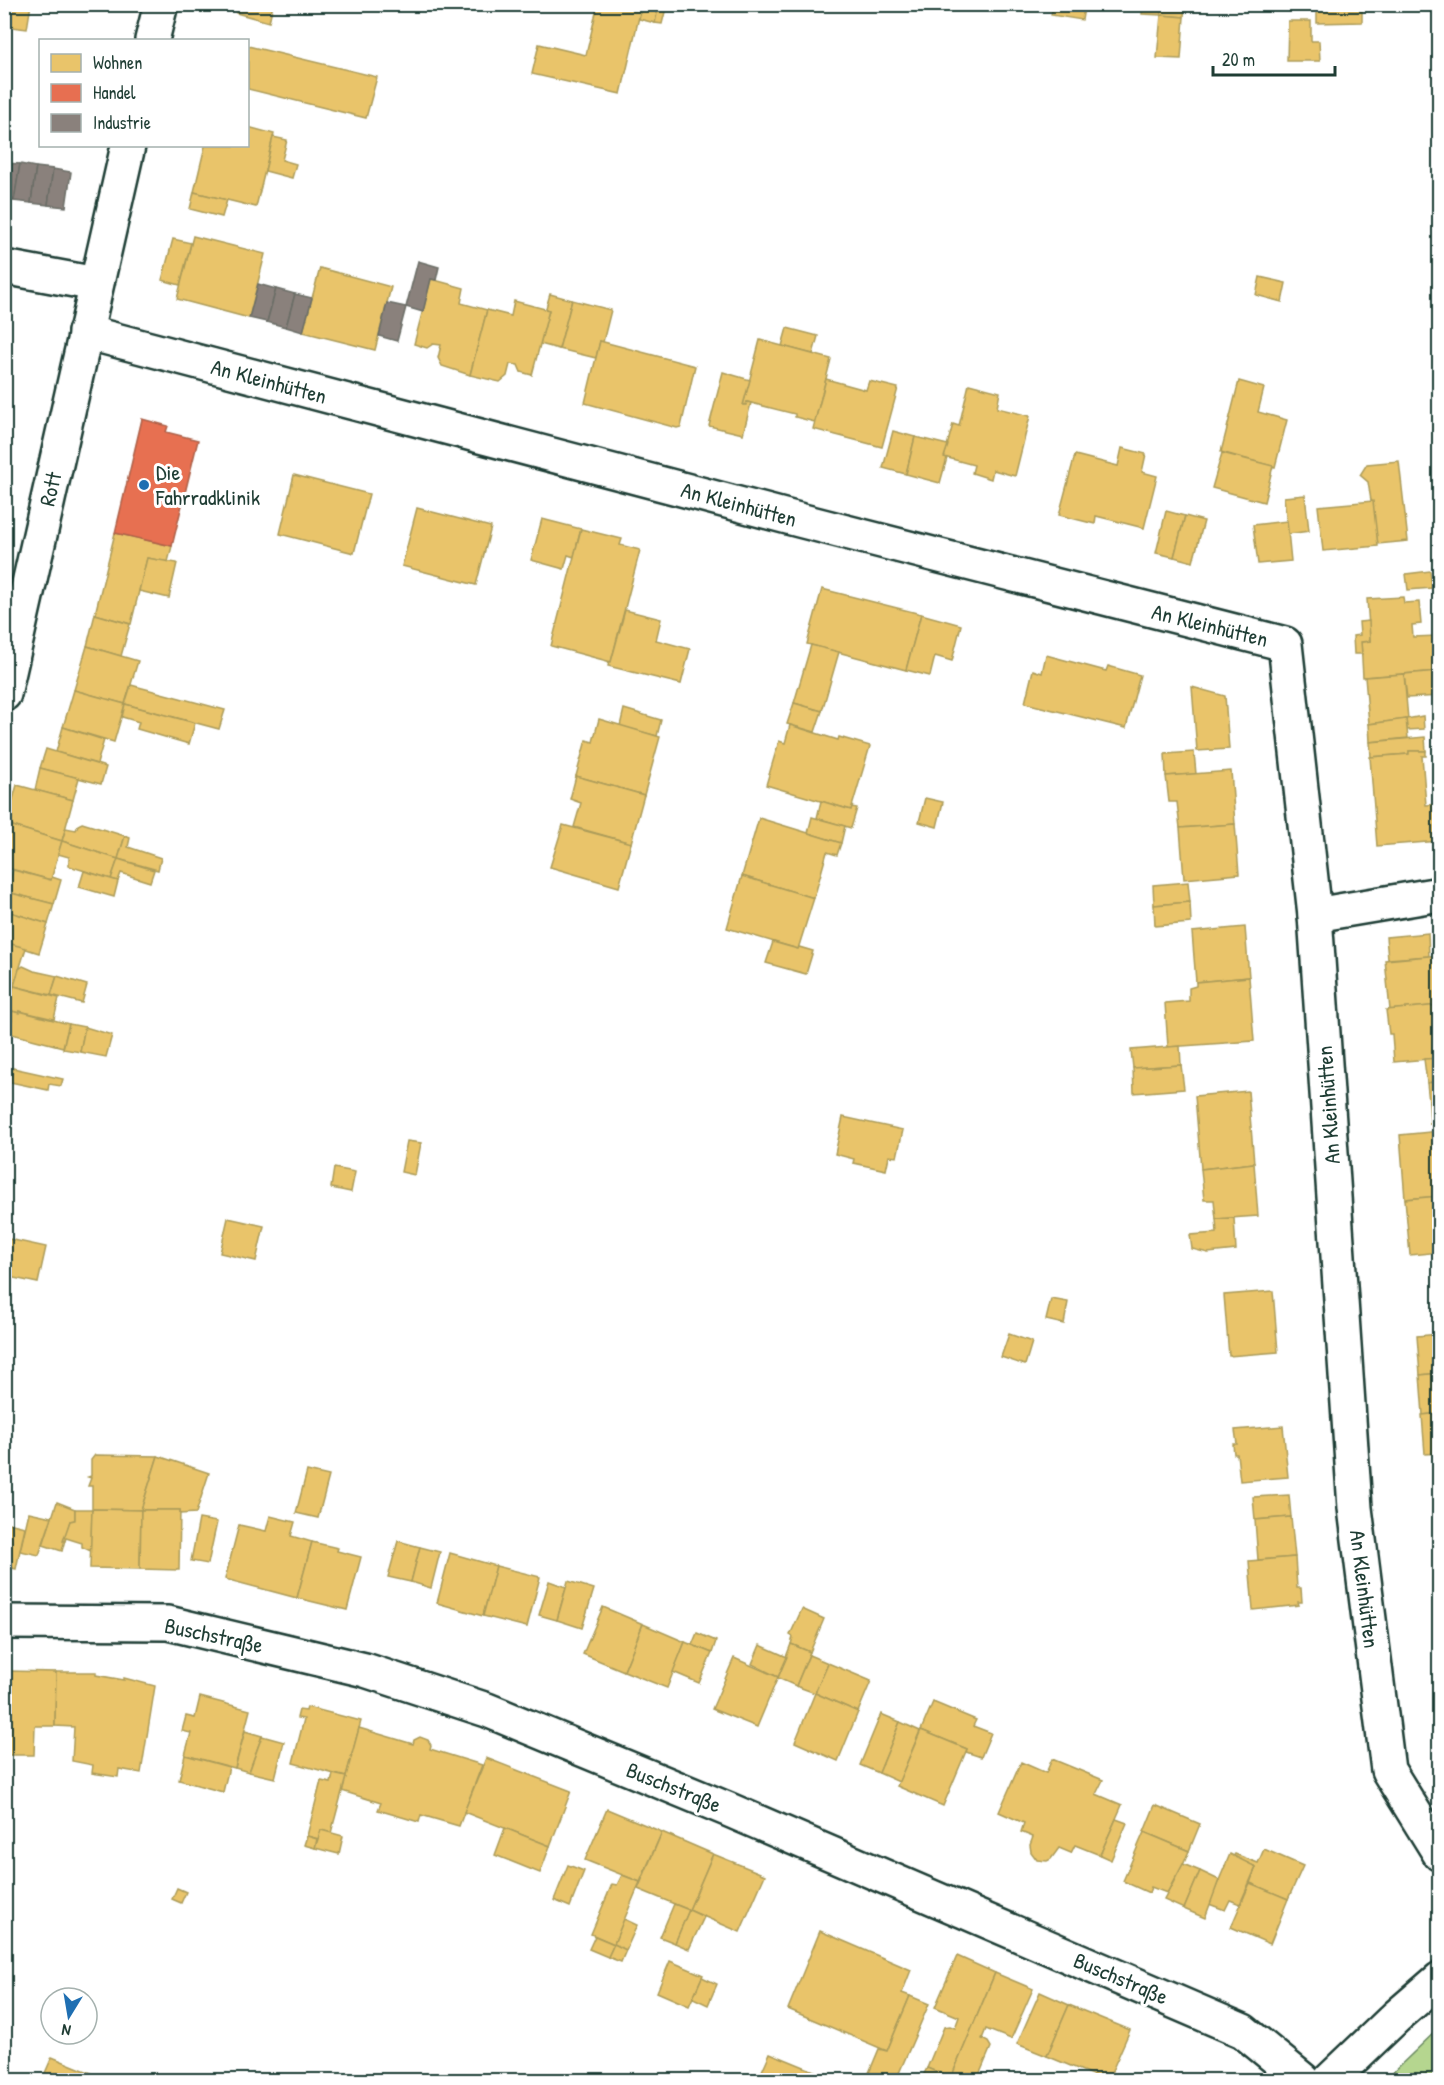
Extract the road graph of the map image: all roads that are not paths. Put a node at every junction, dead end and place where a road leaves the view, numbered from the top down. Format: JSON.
{"nodes":[{"id":1,"x":161,"y":4,"type":"edge"},
{"id":2,"x":152,"y":39,"type":"edge"},
{"id":3,"x":128,"y":147,"type":"edge"},
{"id":4,"x":4,"y":267,"type":"edge"},
{"id":5,"x":96,"y":284,"type":"junction"},
{"id":6,"x":85,"y":332,"type":"junction"},
{"id":7,"x":4,"y":694,"type":"edge"},
{"id":8,"x":1440,"y":894,"type":"edge"},
{"id":9,"x":1314,"y":915,"type":"junction"},
{"id":10,"x":4,"y":1622,"type":"edge"},
{"id":11,"x":1440,"y":1854,"type":"edge"},
{"id":12,"x":1440,"y":1979,"type":"edge"},
{"id":13,"x":1302,"y":2080,"type":"edge"},
{"id":14,"x":1330,"y":2080,"type":"edge"}],
"edges":[{"from":1,"to":2,"type":"street"},
{"from":3,"to":5,"type":"street","name":"Rott"},
{"from":4,"to":5,"type":"street"},
{"from":5,"to":6,"type":"street","name":"Rott"},
{"from":6,"to":7,"type":"street","name":"Rott"},
{"from":6,"to":9,"type":"street","name":"An Kleinhütten"},
{"from":8,"to":9,"type":"street"},
{"from":9,"to":11,"type":"street","name":"An Kleinhütten"},
{"from":10,"to":13,"type":"street","name":"Buschstraße"},
{"from":12,"to":14,"type":"street"}]}
